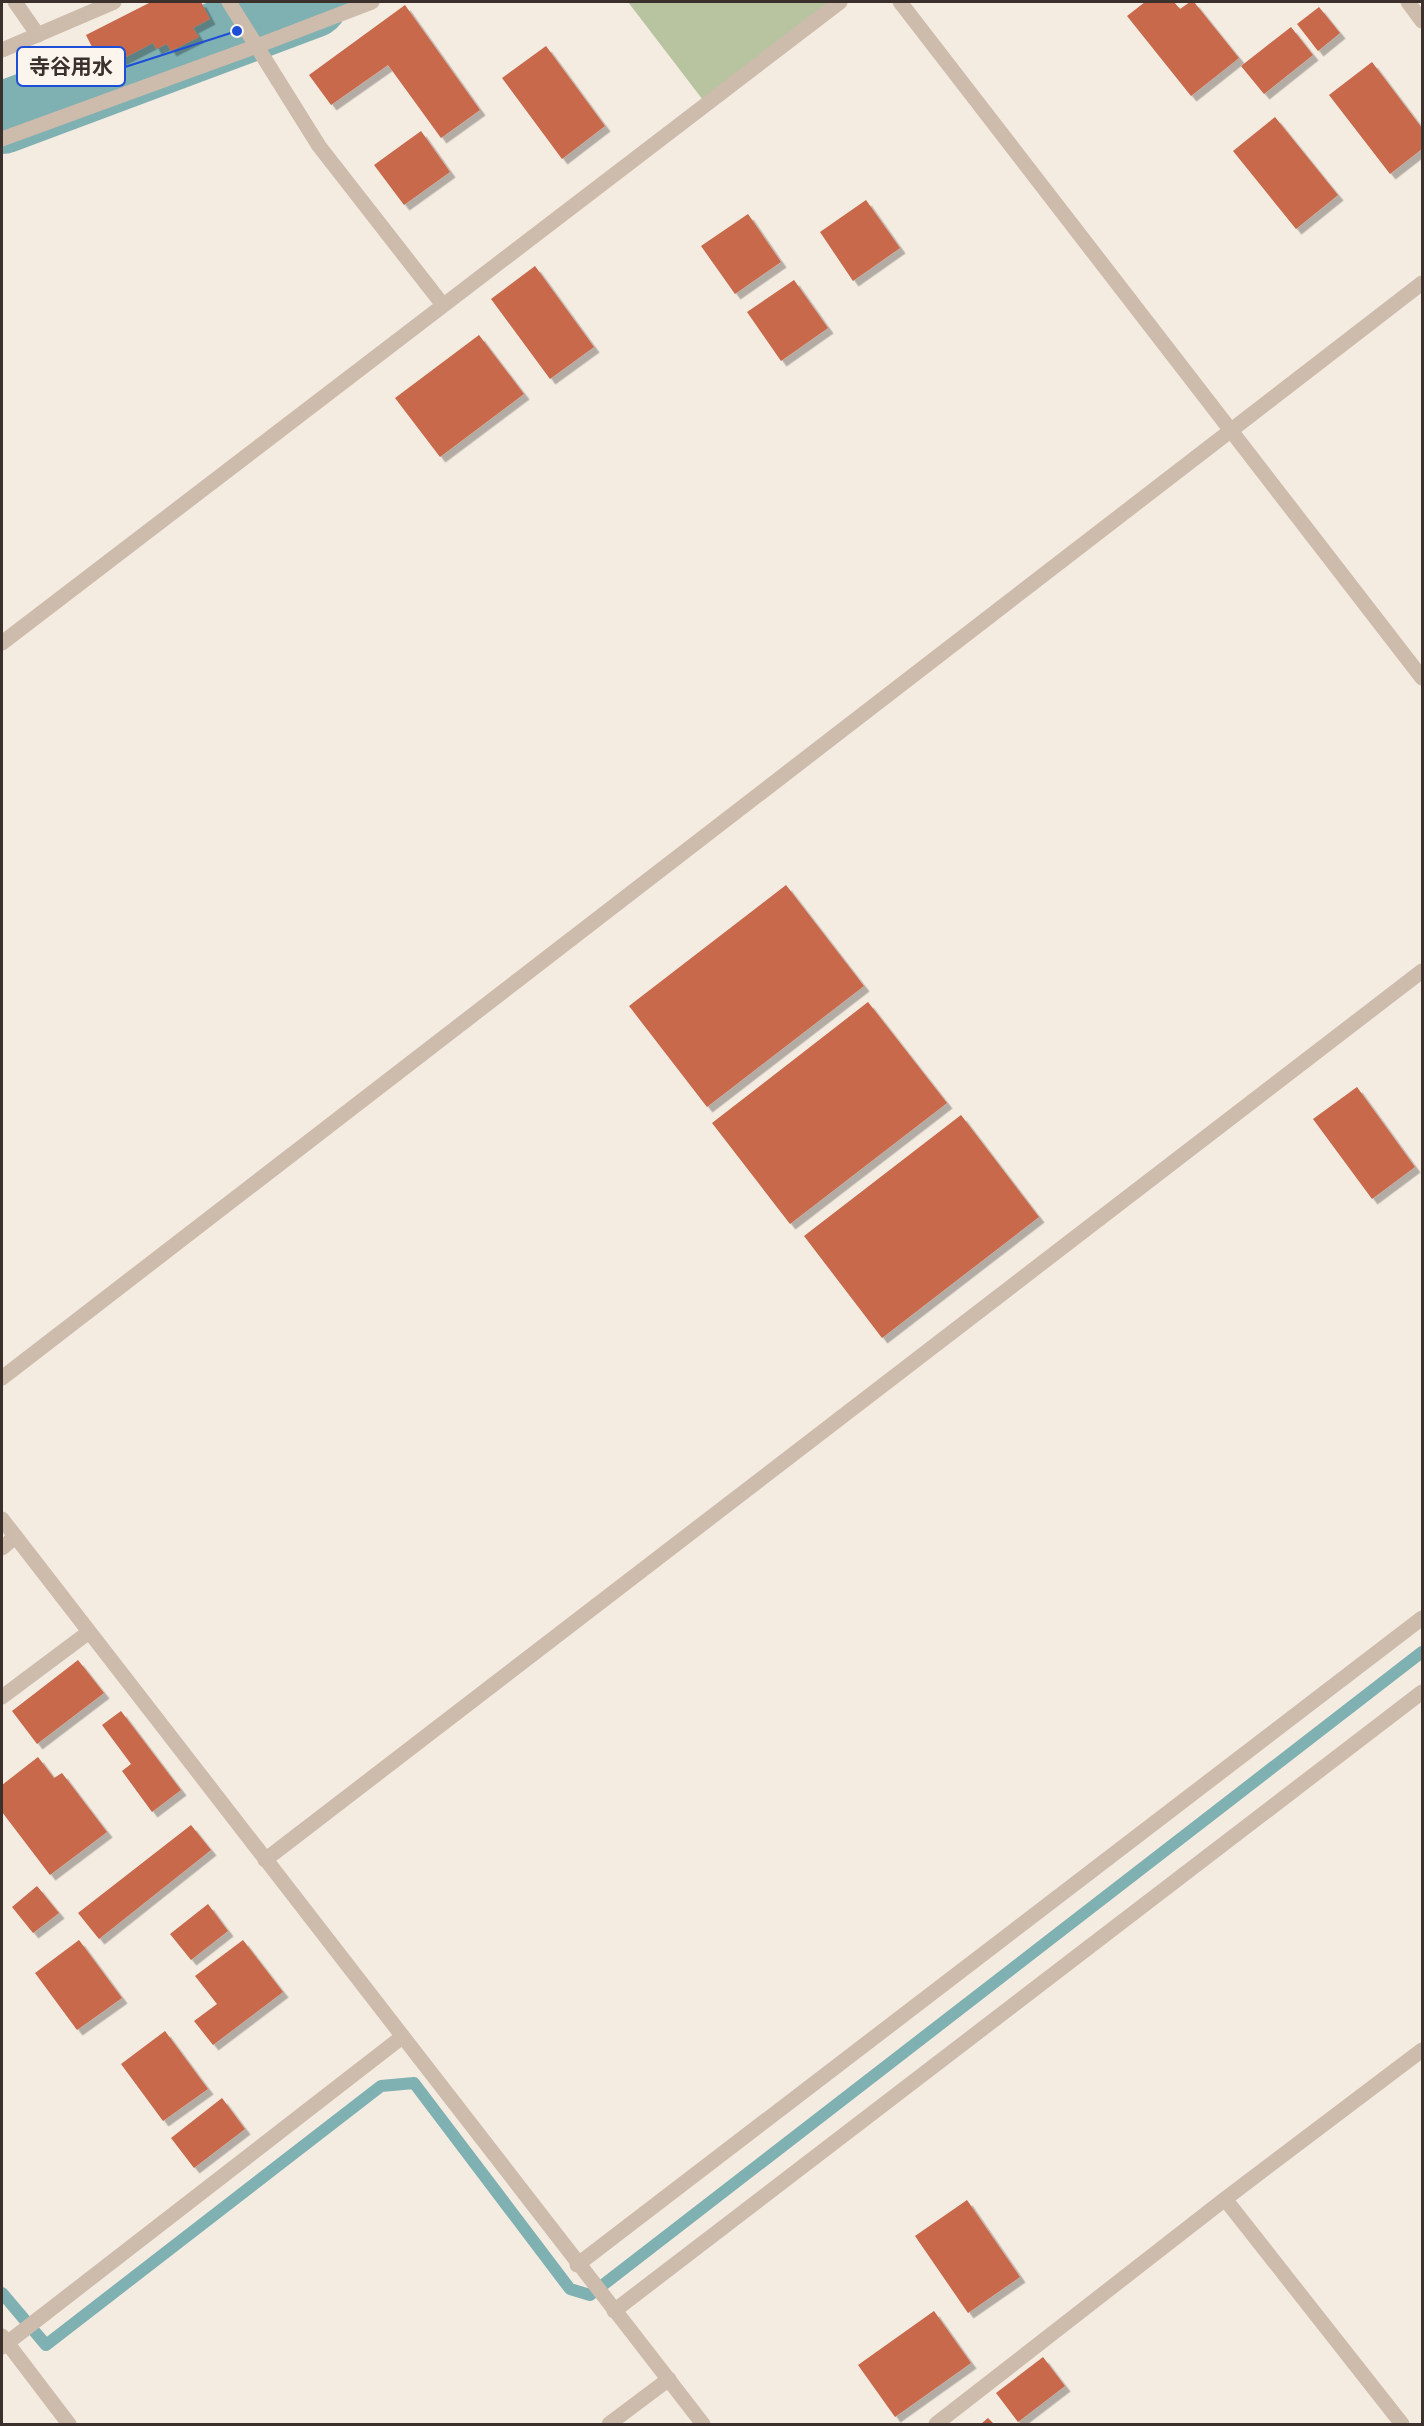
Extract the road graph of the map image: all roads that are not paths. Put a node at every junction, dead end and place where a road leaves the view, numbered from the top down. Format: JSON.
{"nodes":[{"id":1,"x":15,"y":2,"type":"edge"},
{"id":2,"x":114,"y":2,"type":"edge"},
{"id":3,"x":229,"y":2,"type":"edge"},
{"id":4,"x":372,"y":2,"type":"edge"},
{"id":5,"x":840,"y":2,"type":"edge"},
{"id":6,"x":900,"y":2,"type":"edge"},
{"id":7,"x":1408,"y":2,"type":"edge"},
{"id":8,"x":1422,"y":21,"type":"edge"},
{"id":9,"x":38,"y":35,"type":"junction"},
{"id":10,"x":257,"y":46,"type":"junction"},
{"id":11,"x":2,"y":50,"type":"edge"},
{"id":12,"x":2,"y":139,"type":"edge"},
{"id":13,"x":1422,"y":283,"type":"edge"},
{"id":14,"x":443,"y":305,"type":"junction"},
{"id":15,"x":1232,"y":430,"type":"junction"},
{"id":16,"x":2,"y":643,"type":"edge"},
{"id":17,"x":1422,"y":678,"type":"edge"},
{"id":18,"x":1422,"y":971,"type":"edge"},
{"id":19,"x":2,"y":1378,"type":"edge"},
{"id":20,"x":2,"y":1519,"type":"edge"},
{"id":21,"x":15,"y":1537,"type":"junction"},
{"id":22,"x":2,"y":1548,"type":"edge"},
{"id":23,"x":1422,"y":1618,"type":"edge"},
{"id":24,"x":89,"y":1632,"type":"junction"},
{"id":25,"x":1422,"y":1692,"type":"edge"},
{"id":26,"x":2,"y":1697,"type":"edge"},
{"id":27,"x":265,"y":1860,"type":"junction"},
{"id":28,"x":402,"y":2037,"type":"junction"},
{"id":29,"x":1422,"y":2050,"type":"edge"},
{"id":30,"x":1225,"y":2199,"type":"junction"},
{"id":31,"x":578,"y":2265,"type":"junction"},
{"id":32,"x":614,"y":2312,"type":"junction"},
{"id":33,"x":3,"y":2342,"type":"edge"},
{"id":34,"x":669,"y":2379,"type":"junction"},
{"id":35,"x":69,"y":2424,"type":"edge"},
{"id":36,"x":609,"y":2424,"type":"edge"},
{"id":37,"x":703,"y":2424,"type":"edge"},
{"id":38,"x":936,"y":2424,"type":"edge"},
{"id":39,"x":1402,"y":2424,"type":"edge"}],
"edges":[{"from":1,"to":9,"type":"street"},
{"from":2,"to":9,"type":"street"},
{"from":3,"to":10,"type":"street"},
{"from":4,"to":10,"type":"street"},
{"from":5,"to":14,"type":"street"},
{"from":6,"to":15,"type":"street"},
{"from":7,"to":8,"type":"street"},
{"from":9,"to":11,"type":"street"},
{"from":10,"to":12,"type":"street"},
{"from":10,"to":14,"type":"street"},
{"from":13,"to":15,"type":"street"},
{"from":14,"to":16,"type":"street"},
{"from":15,"to":17,"type":"street"},
{"from":15,"to":19,"type":"street"},
{"from":18,"to":27,"type":"street"},
{"from":20,"to":21,"type":"street"},
{"from":21,"to":22,"type":"street"},
{"from":21,"to":24,"type":"street"},
{"from":23,"to":31,"type":"street"},
{"from":24,"to":26,"type":"street"},
{"from":24,"to":27,"type":"street"},
{"from":25,"to":32,"type":"street"},
{"from":27,"to":28,"type":"street"},
{"from":28,"to":31,"type":"street"},
{"from":28,"to":33,"type":"street"},
{"from":29,"to":30,"type":"street"},
{"from":30,"to":38,"type":"street"},
{"from":30,"to":39,"type":"street"},
{"from":31,"to":32,"type":"street"},
{"from":32,"to":34,"type":"street"},
{"from":33,"to":35,"type":"street"},
{"from":34,"to":36,"type":"street"},
{"from":34,"to":37,"type":"street"}]}
